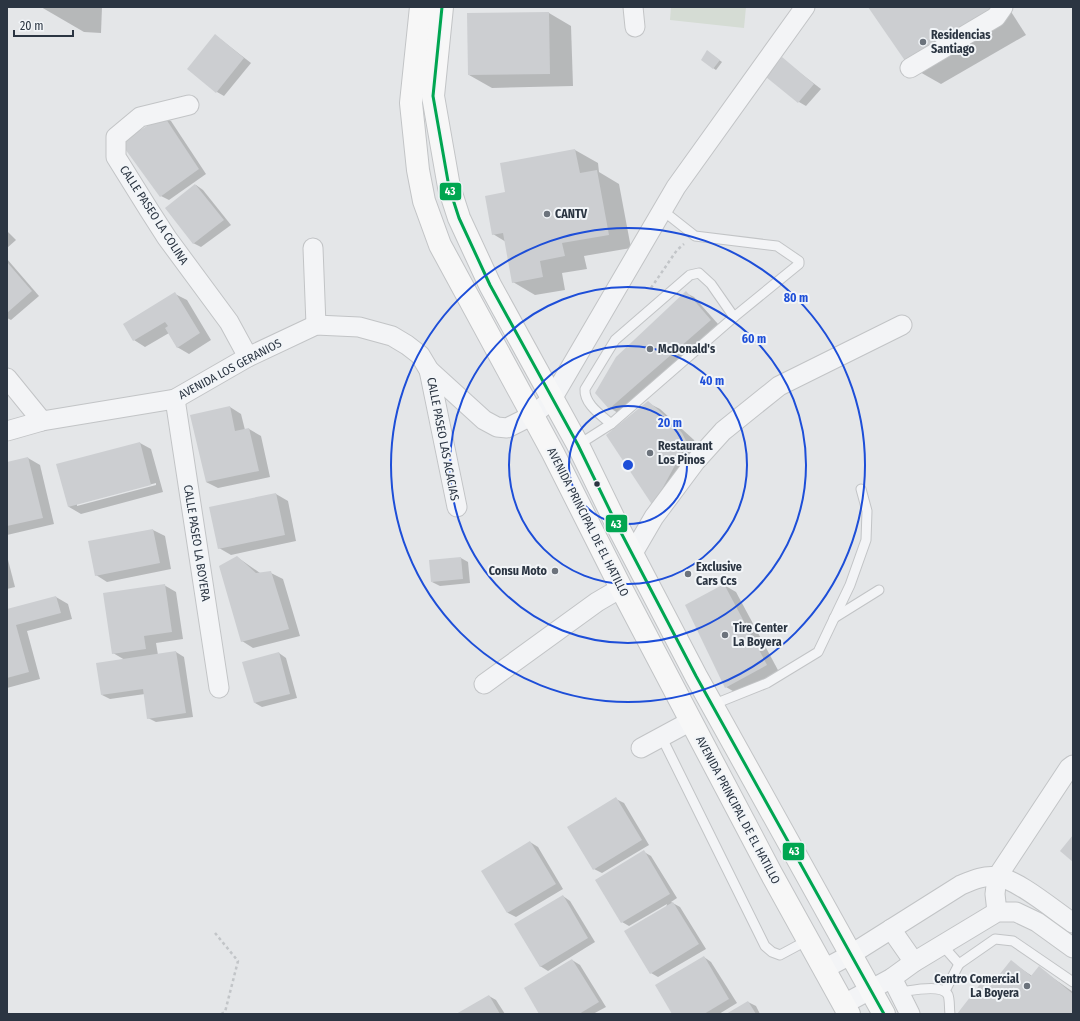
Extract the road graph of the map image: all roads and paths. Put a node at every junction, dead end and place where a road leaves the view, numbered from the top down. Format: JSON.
{"nodes":[{"id":1,"x":421,"y":7,"type":"edge"},
{"id":2,"x":442,"y":7,"type":"edge"},
{"id":3,"x":633,"y":7,"type":"edge"},
{"id":4,"x":805,"y":7,"type":"edge"},
{"id":5,"x":1002,"y":7,"type":"edge"},
{"id":6,"x":635,"y":27,"type":"dead end"},
{"id":7,"x":910,"y":68,"type":"dead end"},
{"id":8,"x":189,"y":105,"type":"dead end"},
{"id":9,"x":662,"y":210,"type":"junction"},
{"id":10,"x":313,"y":248,"type":"dead end"},
{"id":11,"x":734,"y":318,"type":"junction"},
{"id":12,"x":316,"y":325,"type":"junction"},
{"id":13,"x":902,"y":325,"type":"dead end"},
{"id":14,"x":248,"y":357,"type":"junction"},
{"id":15,"x":429,"y":370,"type":"junction"},
{"id":16,"x":7,"y":378,"type":"edge"},
{"id":17,"x":175,"y":399,"type":"junction"},
{"id":18,"x":552,"y":399,"type":"junction"},
{"id":19,"x":533,"y":415,"type":"junction"},
{"id":20,"x":42,"y":421,"type":"junction"},
{"id":21,"x":611,"y":424,"type":"junction"},
{"id":22,"x":7,"y":431,"type":"edge"},
{"id":23,"x":578,"y":445,"type":"junction"},
{"id":24,"x":861,"y":490,"type":"dead end"},
{"id":25,"x":456,"y":508,"type":"dead end"},
{"id":26,"x":633,"y":553,"type":"junction"},
{"id":27,"x":621,"y":588,"type":"junction"},
{"id":28,"x":879,"y":590,"type":"dead end"},
{"id":29,"x":834,"y":618,"type":"junction"},
{"id":30,"x":484,"y":684,"type":"dead end"},
{"id":31,"x":219,"y":688,"type":"dead end"},
{"id":32,"x":712,"y":705,"type":"junction"},
{"id":33,"x":691,"y":721,"type":"junction"},
{"id":34,"x":661,"y":736,"type":"junction"},
{"id":35,"x":640,"y":748,"type":"dead end"},
{"id":36,"x":1073,"y":765,"type":"edge"},
{"id":37,"x":997,"y":877,"type":"junction"},
{"id":38,"x":997,"y":912,"type":"junction"},
{"id":39,"x":1073,"y":923,"type":"edge"},
{"id":40,"x":891,"y":929,"type":"junction"},
{"id":41,"x":215,"y":933,"type":"dead end"},
{"id":42,"x":808,"y":940,"type":"junction"},
{"id":43,"x":943,"y":946,"type":"junction"},
{"id":44,"x":1073,"y":948,"type":"edge"},
{"id":45,"x":850,"y":955,"type":"junction"},
{"id":46,"x":914,"y":962,"type":"junction"},
{"id":47,"x":959,"y":964,"type":"junction"},
{"id":48,"x":824,"y":969,"type":"junction"},
{"id":49,"x":1073,"y":982,"type":"edge"},
{"id":50,"x":895,"y":985,"type":"junction"},
{"id":51,"x":870,"y":990,"type":"junction"},
{"id":52,"x":945,"y":991,"type":"junction"},
{"id":53,"x":846,"y":1009,"type":"edge"},
{"id":54,"x":221,"y":1014,"type":"edge"},
{"id":55,"x":884,"y":1014,"type":"edge"},
{"id":56,"x":910,"y":1014,"type":"edge"},
{"id":57,"x":950,"y":1014,"type":"edge"}],
"edges":[{"from":1,"to":19,"type":"main road","name":"AVENIDA PRINCIPAL DE EL HATILLO"},
{"from":2,"to":18,"type":"main road","name":"AVENIDA PRINCIPAL DE EL HATILLO"},
{"from":3,"to":6,"type":"street"},
{"from":4,"to":9,"type":"street","name":"AVENIDA LOS GERANIOS"},
{"from":5,"to":7,"type":"street"},
{"from":8,"to":14,"type":"street","name":"CALLE PASEO LA COLINA"},
{"from":9,"to":11,"type":"lane"},
{"from":9,"to":18,"type":"street","name":"AVENIDA LOS GERANIOS"},
{"from":10,"to":12,"type":"street"},
{"from":11,"to":21,"type":"lane"},
{"from":11,"to":21,"type":"lane"},
{"from":12,"to":14,"type":"street","name":"AVENIDA LOS GERANIOS"},
{"from":12,"to":15,"type":"street","name":"AVENIDA LOS GERANIOS"},
{"from":13,"to":26,"type":"street"},
{"from":14,"to":17,"type":"street","name":"AVENIDA LOS GERANIOS"},
{"from":15,"to":19,"type":"street","name":"AVENIDA LOS GERANIOS"},
{"from":15,"to":25,"type":"street","name":"CALLE PASEO LAS ACACIAS"},
{"from":16,"to":20,"type":"street"},
{"from":17,"to":20,"type":"street","name":"AVENIDA LOS GERANIOS"},
{"from":17,"to":31,"type":"street","name":"CALLE PASEO LA BOYERA"},
{"from":18,"to":19,"type":"street","name":"AVENIDA LOS GERANIOS"},
{"from":18,"to":23,"type":"main road","name":"AVENIDA PRINCIPAL DE EL HATILLO"},
{"from":19,"to":27,"type":"main road","name":"AVENIDA PRINCIPAL DE EL HATILLO"},
{"from":20,"to":22,"type":"street","name":"AVENIDA LOS GERANIOS"},
{"from":21,"to":23,"type":"lane"},
{"from":23,"to":26,"type":"main road","name":"AVENIDA PRINCIPAL DE EL HATILLO"},
{"from":24,"to":29,"type":"lane"},
{"from":26,"to":32,"type":"main road","name":"AVENIDA PRINCIPAL DE EL HATILLO"},
{"from":27,"to":30,"type":"street"},
{"from":27,"to":33,"type":"main road","name":"AVENIDA PRINCIPAL DE EL HATILLO"},
{"from":28,"to":29,"type":"lane"},
{"from":29,"to":32,"type":"lane"},
{"from":32,"to":45,"type":"main road","name":"AVENIDA PRINCIPAL DE EL HATILLO"},
{"from":33,"to":34,"type":"street"},
{"from":33,"to":42,"type":"main road","name":"AVENIDA PRINCIPAL DE EL HATILLO"},
{"from":34,"to":35,"type":"street"},
{"from":34,"to":42,"type":"lane"},
{"from":36,"to":37,"type":"street"},
{"from":37,"to":38,"type":"street"},
{"from":37,"to":39,"type":"street"},
{"from":37,"to":40,"type":"street"},
{"from":38,"to":43,"type":"street"},
{"from":38,"to":44,"type":"street"},
{"from":40,"to":45,"type":"street"},
{"from":40,"to":46,"type":"street"},
{"from":41,"to":54,"type":"path"},
{"from":42,"to":48,"type":"main road","name":"AVENIDA PRINCIPAL DE EL HATILLO"},
{"from":43,"to":46,"type":"street"},
{"from":43,"to":47,"type":"lane"},
{"from":45,"to":48,"type":"street"},
{"from":45,"to":51,"type":"main road","name":"AVENIDA PRINCIPAL DE EL HATILLO"},
{"from":46,"to":50,"type":"street"},
{"from":47,"to":49,"type":"lane"},
{"from":47,"to":52,"type":"lane"},
{"from":48,"to":53,"type":"main road","name":"AVENIDA PRINCIPAL DE EL HATILLO"},
{"from":50,"to":51,"type":"street"},
{"from":50,"to":52,"type":"lane"},
{"from":50,"to":56,"type":"street"},
{"from":51,"to":53,"type":"street"},
{"from":51,"to":55,"type":"main road","name":"AVENIDA PRINCIPAL DE EL HATILLO"},
{"from":52,"to":57,"type":"lane"}]}
